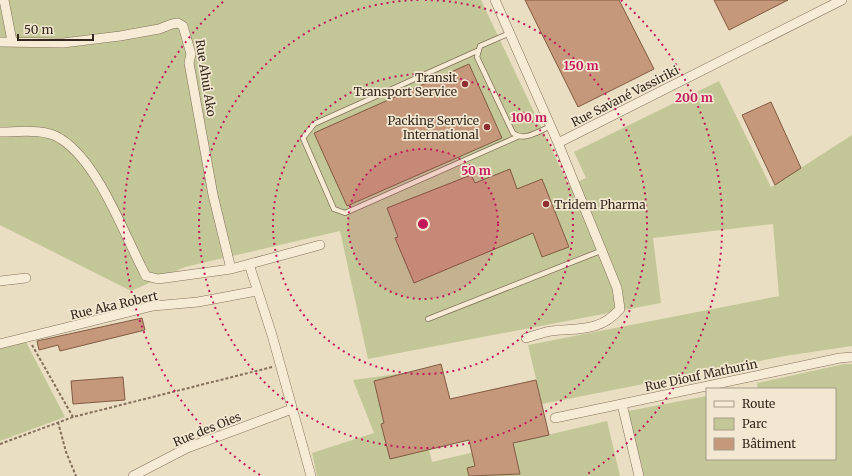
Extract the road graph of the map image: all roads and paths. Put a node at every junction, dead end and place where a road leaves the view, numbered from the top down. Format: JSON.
{"nodes":[{"id":1,"x":4,"y":0,"type":"edge"},
{"id":2,"x":495,"y":0,"type":"edge"},
{"id":3,"x":842,"y":0,"type":"edge"},
{"id":4,"x":510,"y":33,"type":"junction"},
{"id":5,"x":0,"y":42,"type":"edge"},
{"id":6,"x":12,"y":42,"type":"junction"},
{"id":7,"x":477,"y":51,"type":"junction"},
{"id":8,"x":551,"y":126,"type":"junction"},
{"id":9,"x":0,"y":132,"type":"edge"},
{"id":10,"x":517,"y":137,"type":"junction"},
{"id":11,"x":558,"y":143,"type":"junction"},
{"id":12,"x":320,"y":245,"type":"dead end"},
{"id":13,"x":603,"y":250,"type":"junction"},
{"id":14,"x":248,"y":264,"type":"junction"},
{"id":15,"x":231,"y":269,"type":"junction"},
{"id":16,"x":26,"y":278,"type":"dead end"},
{"id":17,"x":0,"y":281,"type":"edge"},
{"id":18,"x":257,"y":291,"type":"junction"},
{"id":19,"x":428,"y":319,"type":"dead end"},
{"id":20,"x":28,"y":338,"type":"junction"},
{"id":21,"x":526,"y":338,"type":"dead end"},
{"id":22,"x":0,"y":344,"type":"edge"},
{"id":23,"x":852,"y":357,"type":"edge"},
{"id":24,"x":280,"y":365,"type":"junction"},
{"id":25,"x":622,"y":404,"type":"junction"},
{"id":26,"x":292,"y":409,"type":"junction"},
{"id":27,"x":73,"y":417,"type":"junction"},
{"id":28,"x":555,"y":418,"type":"dead end"},
{"id":29,"x":58,"y":422,"type":"junction"},
{"id":30,"x":0,"y":444,"type":"edge"},
{"id":31,"x":76,"y":476,"type":"edge"},
{"id":32,"x":133,"y":476,"type":"edge"},
{"id":33,"x":311,"y":476,"type":"edge"},
{"id":34,"x":639,"y":476,"type":"edge"}],
"edges":[{"from":1,"to":6,"type":"street"},
{"from":2,"to":4,"type":"street"},
{"from":3,"to":11,"type":"street","name":"Rue Savané Vassiriki"},
{"from":4,"to":7,"type":"lane"},
{"from":4,"to":8,"type":"street"},
{"from":5,"to":6,"type":"street","name":"Rue Ahui Ako"},
{"from":6,"to":15,"type":"street","name":"Rue Ahui Ako"},
{"from":7,"to":10,"type":"lane"},
{"from":7,"to":10,"type":"lane"},
{"from":8,"to":10,"type":"lane"},
{"from":8,"to":11,"type":"street"},
{"from":9,"to":15,"type":"street"},
{"from":11,"to":13,"type":"street"},
{"from":12,"to":14,"type":"street"},
{"from":13,"to":19,"type":"lane"},
{"from":13,"to":21,"type":"street"},
{"from":14,"to":15,"type":"street"},
{"from":14,"to":18,"type":"street"},
{"from":16,"to":17,"type":"street"},
{"from":18,"to":20,"type":"street","name":"Rue Aka Robert"},
{"from":18,"to":24,"type":"street"},
{"from":20,"to":22,"type":"street","name":"Rue Aka Robert"},
{"from":20,"to":27,"type":"path"},
{"from":23,"to":25,"type":"street","name":"Rue Diouf Mathurin"},
{"from":24,"to":26,"type":"street"},
{"from":24,"to":27,"type":"path"},
{"from":25,"to":28,"type":"street","name":"Rue Diouf Mathurin"},
{"from":25,"to":34,"type":"street"},
{"from":26,"to":32,"type":"street","name":"Rue des Oies"},
{"from":26,"to":33,"type":"street"},
{"from":27,"to":29,"type":"path"},
{"from":29,"to":30,"type":"path"},
{"from":29,"to":31,"type":"path"}]}
